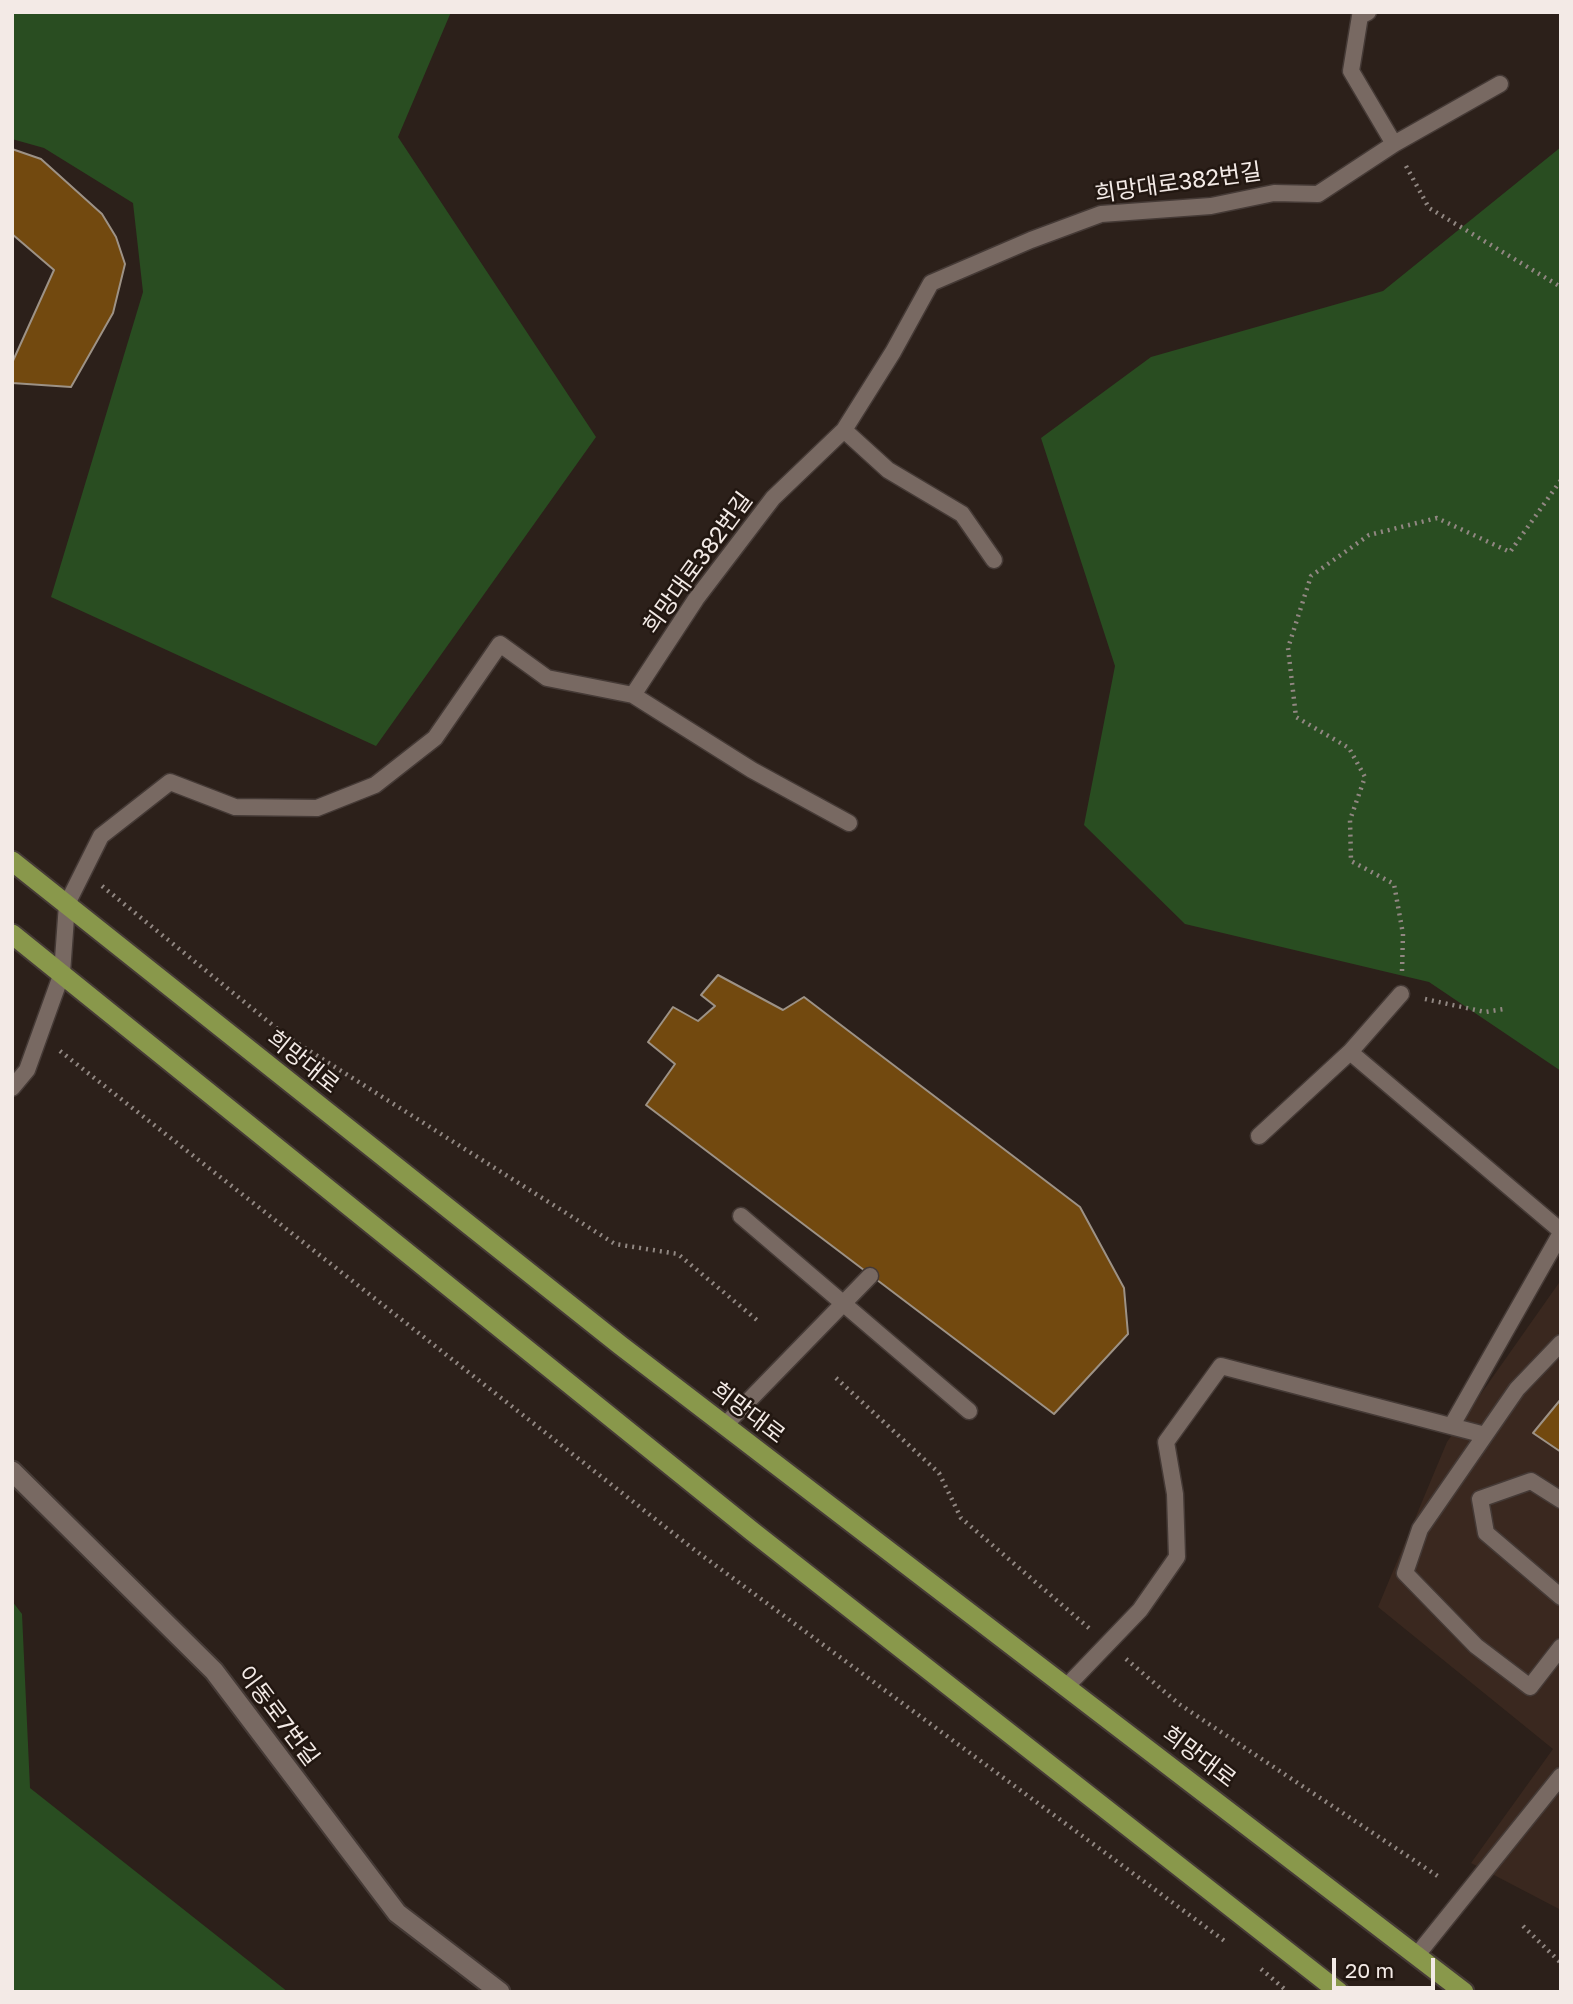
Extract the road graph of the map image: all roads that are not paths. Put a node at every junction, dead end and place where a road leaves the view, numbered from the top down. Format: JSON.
{"nodes":[{"id":1,"x":1368,"y":12,"type":"edge"},
{"id":2,"x":1500,"y":84,"type":"dead end"},
{"id":3,"x":1394,"y":144,"type":"junction"},
{"id":4,"x":844,"y":430,"type":"junction"},
{"id":5,"x":994,"y":560,"type":"dead end"},
{"id":6,"x":633,"y":695,"type":"junction"},
{"id":7,"x":849,"y":823,"type":"dead end"},
{"id":8,"x":12,"y":861,"type":"edge"},
{"id":9,"x":67,"y":904,"type":"junction"},
{"id":10,"x":12,"y":934,"type":"edge"},
{"id":11,"x":62,"y":973,"type":"junction"},
{"id":12,"x":1401,"y":994,"type":"road end"},
{"id":13,"x":1350,"y":1052,"type":"junction"},
{"id":14,"x":12,"y":1087,"type":"edge"},
{"id":15,"x":1259,"y":1136,"type":"dead end"},
{"id":16,"x":741,"y":1216,"type":"dead end"},
{"id":17,"x":1561,"y":1232,"type":"edge"},
{"id":18,"x":870,"y":1276,"type":"dead end"},
{"id":19,"x":844,"y":1304,"type":"junction"},
{"id":20,"x":1561,"y":1343,"type":"edge"},
{"id":21,"x":969,"y":1411,"type":"dead end"},
{"id":22,"x":724,"y":1425,"type":"junction"},
{"id":23,"x":1452,"y":1425,"type":"junction"},
{"id":24,"x":1485,"y":1434,"type":"junction"},
{"id":25,"x":12,"y":1471,"type":"edge"},
{"id":26,"x":1561,"y":1500,"type":"edge"},
{"id":27,"x":1561,"y":1597,"type":"edge"},
{"id":28,"x":1561,"y":1647,"type":"edge"},
{"id":29,"x":1066,"y":1687,"type":"junction"},
{"id":30,"x":1561,"y":1776,"type":"edge"},
{"id":31,"x":1417,"y":1955,"type":"junction"},
{"id":32,"x":500,"y":1992,"type":"edge"},
{"id":33,"x":1339,"y":1992,"type":"edge"},
{"id":34,"x":1464,"y":1992,"type":"edge"}],
"edges":[{"from":1,"to":3,"type":"lane"},
{"from":2,"to":3,"type":"lane","name":"희망대로382번길"},
{"from":3,"to":4,"type":"lane","name":"희망대로382번길"},
{"from":4,"to":5,"type":"lane"},
{"from":4,"to":6,"type":"lane","name":"희망대로382번길"},
{"from":6,"to":7,"type":"lane"},
{"from":6,"to":9,"type":"lane"},
{"from":8,"to":9,"type":"main road","name":"희망대로"},
{"from":9,"to":11,"type":"lane"},
{"from":9,"to":22,"type":"main road","name":"희망대로"},
{"from":10,"to":11,"type":"main road"},
{"from":11,"to":14,"type":"lane"},
{"from":11,"to":33,"type":"main road"},
{"from":12,"to":13,"type":"lane"},
{"from":13,"to":15,"type":"lane"},
{"from":13,"to":17,"type":"lane"},
{"from":16,"to":19,"type":"lane"},
{"from":17,"to":23,"type":"lane"},
{"from":18,"to":19,"type":"lane"},
{"from":19,"to":21,"type":"lane"},
{"from":19,"to":22,"type":"lane"},
{"from":20,"to":24,"type":"lane"},
{"from":22,"to":29,"type":"main road","name":"희망대로"},
{"from":23,"to":24,"type":"lane"},
{"from":23,"to":29,"type":"lane"},
{"from":24,"to":28,"type":"lane"},
{"from":25,"to":32,"type":"street","name":"이동로7번길"},
{"from":26,"to":27,"type":"lane"},
{"from":29,"to":31,"type":"main road","name":"희망대로"},
{"from":30,"to":31,"type":"lane"},
{"from":31,"to":34,"type":"main road","name":"희망대로"}]}
